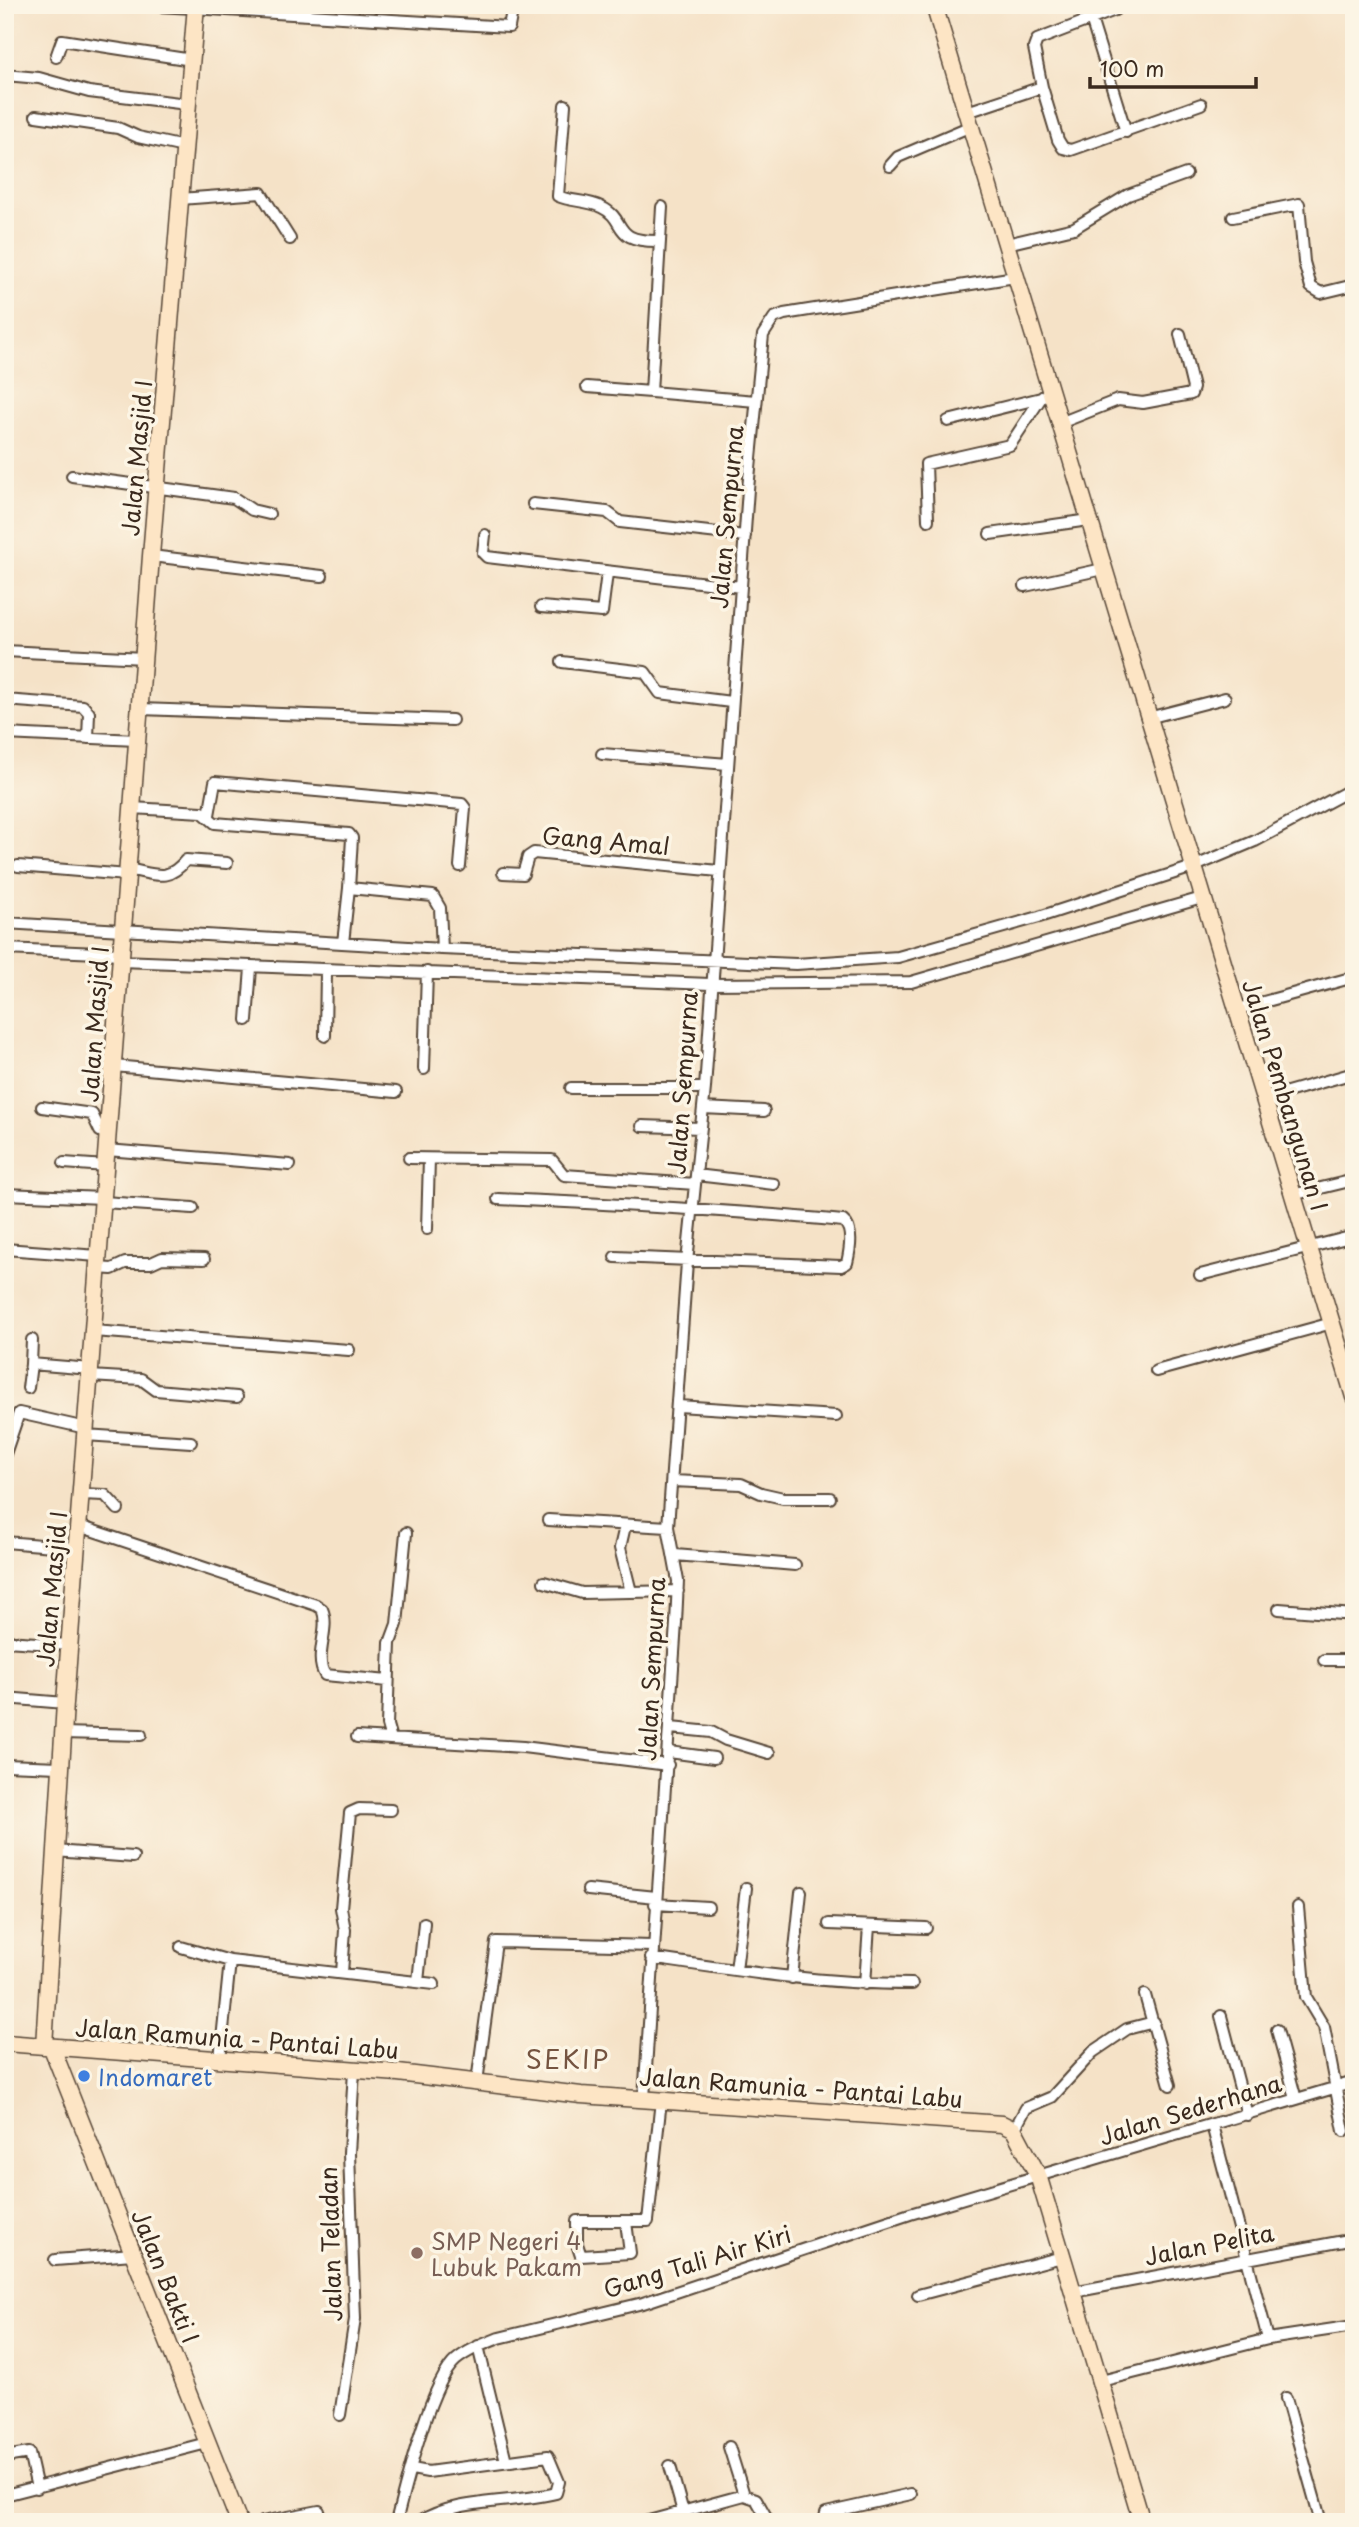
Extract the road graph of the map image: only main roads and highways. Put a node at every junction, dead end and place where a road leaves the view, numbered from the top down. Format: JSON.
{"nodes":[{"id":1,"x":934,"y":5,"type":"edge"},
{"id":2,"x":195,"y":8,"type":"edge"},
{"id":3,"x":1350,"y":1373,"type":"edge"},
{"id":4,"x":1354,"y":1397,"type":"edge"},
{"id":5,"x":5,"y":2043,"type":"edge"},
{"id":6,"x":48,"y":2047,"type":"junction"},
{"id":7,"x":239,"y":2522,"type":"edge"},
{"id":8,"x":1142,"y":2522,"type":"edge"}],
"edges":[{"from":1,"to":3,"type":"main road","name":"Jalan Pembangunan I"},
{"from":2,"to":6,"type":"main road","name":"Jalan Masjid I"},
{"from":3,"to":4,"type":"main road","name":"Jalan Pembangunan I"},
{"from":5,"to":6,"type":"main road","name":"Jalan Ramunia - Pantai Labu"},
{"from":6,"to":7,"type":"main road","name":"Jalan Bakti I"},
{"from":6,"to":8,"type":"main road","name":"Jalan Ramunia - Pantai Labu"}]}
